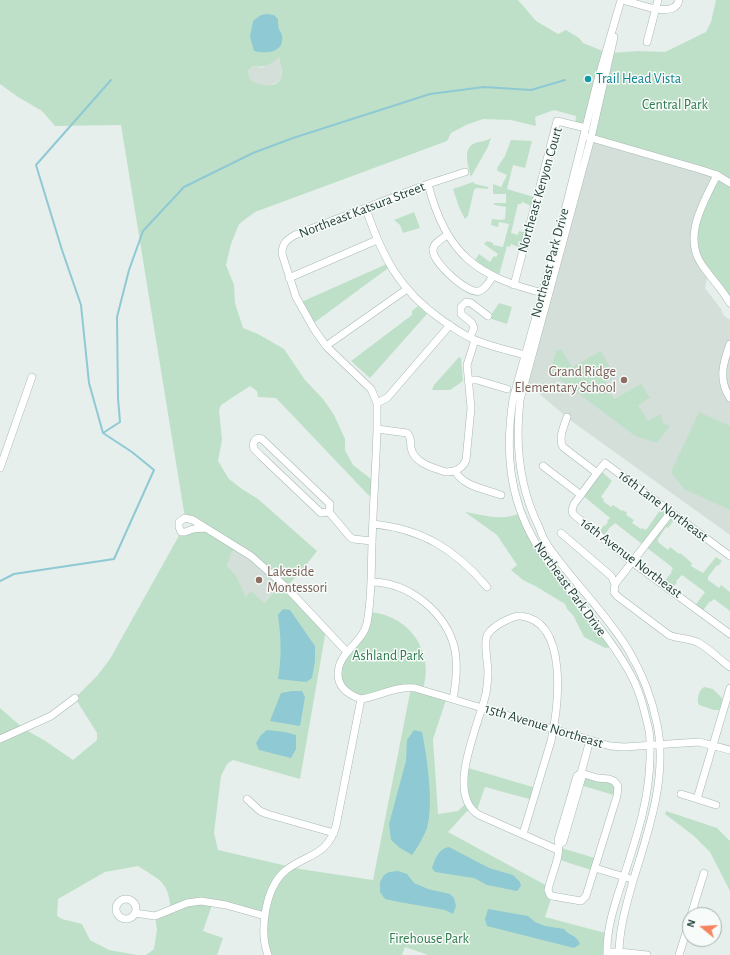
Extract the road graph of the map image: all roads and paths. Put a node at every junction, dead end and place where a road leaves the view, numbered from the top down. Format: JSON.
{"nodes":[{"id":1,"x":622,"y":0,"type":"edge"},
{"id":2,"x":658,"y":0,"type":"edge"},
{"id":3,"x":679,"y":0,"type":"edge"},
{"id":4,"x":656,"y":8,"type":"junction"},
{"id":5,"x":619,"y":10,"type":"junction"},
{"id":6,"x":647,"y":42,"type":"dead end"},
{"id":7,"x":587,"y":134,"type":"junction"},
{"id":8,"x":465,"y":172,"type":"dead end"},
{"id":9,"x":717,"y":175,"type":"junction"},
{"id":10,"x":730,"y":183,"type":"edge"},
{"id":11,"x":428,"y":184,"type":"junction"},
{"id":12,"x":366,"y":209,"type":"junction"},
{"id":13,"x":447,"y":235,"type":"junction"},
{"id":14,"x":377,"y":240,"type":"junction"},
{"id":15,"x":492,"y":276,"type":"junction"},
{"id":16,"x":290,"y":278,"type":"junction"},
{"id":17,"x":514,"y":285,"type":"junction"},
{"id":18,"x":406,"y":289,"type":"junction"},
{"id":19,"x":546,"y":294,"type":"junction"},
{"id":20,"x":730,"y":303,"type":"edge"},
{"id":21,"x":488,"y":316,"type":"dead end"},
{"id":22,"x":450,"y":325,"type":"junction"},
{"id":23,"x":473,"y":339,"type":"junction"},
{"id":24,"x":730,"y":344,"type":"edge"},
{"id":25,"x":326,"y":346,"type":"junction"},
{"id":26,"x":528,"y":356,"type":"junction"},
{"id":27,"x":32,"y":377,"type":"dead end"},
{"id":28,"x":468,"y":380,"type":"junction"},
{"id":29,"x":507,"y":389,"type":"dead end"},
{"id":30,"x":730,"y":398,"type":"edge"},
{"id":31,"x":377,"y":403,"type":"junction"},
{"id":32,"x":567,"y":417,"type":"dead end"},
{"id":33,"x":377,"y":429,"type":"junction"},
{"id":34,"x":543,"y":466,"type":"dead end"},
{"id":35,"x":0,"y":468,"type":"edge"},
{"id":36,"x":455,"y":470,"type":"junction"},
{"id":37,"x":597,"y":473,"type":"junction"},
{"id":38,"x":501,"y":495,"type":"dead end"},
{"id":39,"x":581,"y":495,"type":"junction"},
{"id":40,"x":329,"y":512,"type":"junction"},
{"id":41,"x":671,"y":512,"type":"junction"},
{"id":42,"x":373,"y":524,"type":"junction"},
{"id":43,"x":205,"y":528,"type":"dead end"},
{"id":44,"x":561,"y":533,"type":"dead end"},
{"id":45,"x":372,"y":541,"type":"junction"},
{"id":46,"x":730,"y":556,"type":"edge"},
{"id":47,"x":632,"y":562,"type":"junction"},
{"id":48,"x":371,"y":582,"type":"junction"},
{"id":49,"x":615,"y":584,"type":"junction"},
{"id":50,"x":487,"y":587,"type":"dead end"},
{"id":51,"x":730,"y":634,"type":"edge"},
{"id":52,"x":347,"y":652,"type":"junction"},
{"id":53,"x":730,"y":667,"type":"edge"},
{"id":54,"x":730,"y":688,"type":"edge"},
{"id":55,"x":75,"y":698,"type":"dead end"},
{"id":56,"x":361,"y":699,"type":"junction"},
{"id":57,"x":453,"y":699,"type":"junction"},
{"id":58,"x":482,"y":707,"type":"junction"},
{"id":59,"x":553,"y":728,"type":"junction"},
{"id":60,"x":0,"y":739,"type":"edge"},
{"id":61,"x":590,"y":740,"type":"junction"},
{"id":62,"x":659,"y":744,"type":"junction"},
{"id":63,"x":713,"y":744,"type":"junction"},
{"id":64,"x":650,"y":745,"type":"junction"},
{"id":65,"x":730,"y":750,"type":"edge"},
{"id":66,"x":581,"y":773,"type":"junction"},
{"id":67,"x":681,"y":794,"type":"dead end"},
{"id":68,"x":697,"y":798,"type":"junction"},
{"id":69,"x":247,"y":799,"type":"dead end"},
{"id":70,"x":716,"y":805,"type":"dead end"},
{"id":71,"x":334,"y":834,"type":"junction"},
{"id":72,"x":523,"y":834,"type":"junction"},
{"id":73,"x":558,"y":847,"type":"junction"},
{"id":74,"x":595,"y":868,"type":"junction"},
{"id":75,"x":704,"y":873,"type":"dead end"},
{"id":76,"x":624,"y":877,"type":"junction"},
{"id":77,"x":634,"y":880,"type":"junction"},
{"id":78,"x":693,"y":907,"type":"edge"},
{"id":79,"x":135,"y":913,"type":"dead end"},
{"id":80,"x":265,"y":916,"type":"junction"},
{"id":81,"x":682,"y":945,"type":"edge"},
{"id":82,"x":607,"y":954,"type":"edge"},
{"id":83,"x":619,"y":954,"type":"edge"},
{"id":84,"x":268,"y":955,"type":"edge"},
{"id":85,"x":647,"y":955,"type":"edge"},
{"id":86,"x":679,"y":955,"type":"edge"}],
"edges":[{"from":1,"to":4,"type":"street"},
{"from":1,"to":5,"type":"street","name":"Northeast Park Drive"},
{"from":2,"to":4,"type":"street"},
{"from":3,"to":4,"type":"street"},
{"from":4,"to":6,"type":"street"},
{"from":5,"to":7,"type":"street","name":"Northeast Park Drive"},
{"from":5,"to":7,"type":"street","name":"Northeast Park Drive"},
{"from":7,"to":9,"type":"street"},
{"from":7,"to":17,"type":"street","name":"Northeast Kenyon Court"},
{"from":7,"to":19,"type":"street","name":"Northeast Park Drive"},
{"from":8,"to":11,"type":"street","name":"Northeast Katsura Street"},
{"from":9,"to":10,"type":"street"},
{"from":9,"to":20,"type":"street"},
{"from":11,"to":12,"type":"street","name":"Northeast Katsura Street"},
{"from":11,"to":13,"type":"street"},
{"from":12,"to":14,"type":"street"},
{"from":12,"to":16,"type":"street","name":"Northeast Katsura Street"},
{"from":13,"to":15,"type":"street"},
{"from":13,"to":15,"type":"street"},
{"from":14,"to":16,"type":"street"},
{"from":14,"to":18,"type":"street"},
{"from":15,"to":17,"type":"street"},
{"from":16,"to":25,"type":"street","name":"Northeast Katsura Street"},
{"from":17,"to":19,"type":"street"},
{"from":18,"to":22,"type":"street"},
{"from":18,"to":25,"type":"street"},
{"from":19,"to":26,"type":"street","name":"Northeast Park Drive"},
{"from":21,"to":23,"type":"street"},
{"from":22,"to":23,"type":"street"},
{"from":22,"to":31,"type":"street"},
{"from":23,"to":26,"type":"street"},
{"from":23,"to":28,"type":"street"},
{"from":24,"to":30,"type":"street"},
{"from":25,"to":31,"type":"street","name":"Northeast Katsura Street"},
{"from":26,"to":62,"type":"street","name":"Northeast Park Drive"},
{"from":26,"to":64,"type":"street","name":"Northeast Park Drive"},
{"from":27,"to":35,"type":"street"},
{"from":28,"to":29,"type":"street"},
{"from":28,"to":36,"type":"street"},
{"from":31,"to":33,"type":"street","name":"Northeast Katsura Street"},
{"from":32,"to":37,"type":"street"},
{"from":33,"to":36,"type":"street"},
{"from":33,"to":42,"type":"street","name":"Northeast Katsura Street"},
{"from":34,"to":39,"type":"street"},
{"from":36,"to":38,"type":"street"},
{"from":37,"to":39,"type":"street","name":"16th Avenue Northeast"},
{"from":37,"to":41,"type":"street","name":"16th Lane Northeast"},
{"from":39,"to":47,"type":"street","name":"16th Avenue Northeast"},
{"from":40,"to":40,"type":"street"},
{"from":40,"to":45,"type":"street"},
{"from":41,"to":46,"type":"street","name":"16th Lane Northeast"},
{"from":41,"to":47,"type":"street"},
{"from":42,"to":45,"type":"street","name":"Northeast Katsura Street"},
{"from":42,"to":50,"type":"street"},
{"from":43,"to":52,"type":"street"},
{"from":44,"to":49,"type":"street"},
{"from":45,"to":48,"type":"street","name":"Northeast Katsura Street"},
{"from":47,"to":49,"type":"street"},
{"from":47,"to":51,"type":"street","name":"16th Avenue Northeast"},
{"from":48,"to":52,"type":"street","name":"Northeast Katsura Street"},
{"from":48,"to":57,"type":"street"},
{"from":49,"to":53,"type":"street"},
{"from":52,"to":56,"type":"street","name":"Northeast Katsura Street"},
{"from":54,"to":63,"type":"street"},
{"from":55,"to":60,"type":"street"},
{"from":56,"to":57,"type":"street","name":"15th Avenue Northeast"},
{"from":56,"to":71,"type":"street"},
{"from":57,"to":58,"type":"street","name":"15th Avenue Northeast"},
{"from":58,"to":59,"type":"street","name":"15th Avenue Northeast"},
{"from":58,"to":59,"type":"street"},
{"from":58,"to":72,"type":"street"},
{"from":59,"to":61,"type":"street","name":"15th Avenue Northeast"},
{"from":59,"to":72,"type":"street"},
{"from":61,"to":64,"type":"street","name":"15th Avenue Northeast"},
{"from":61,"to":66,"type":"street"},
{"from":62,"to":63,"type":"street","name":"15th Avenue Northeast"},
{"from":62,"to":64,"type":"street","name":"15th Avenue Northeast"},
{"from":62,"to":77,"type":"street","name":"Northeast Park Drive"},
{"from":63,"to":65,"type":"street","name":"15th Avenue Northeast"},
{"from":63,"to":68,"type":"street"},
{"from":64,"to":76,"type":"street","name":"Northeast Park Drive"},
{"from":66,"to":73,"type":"street"},
{"from":66,"to":74,"type":"street"},
{"from":67,"to":68,"type":"street"},
{"from":68,"to":70,"type":"street"},
{"from":69,"to":71,"type":"street"},
{"from":71,"to":80,"type":"street"},
{"from":72,"to":73,"type":"street"},
{"from":73,"to":74,"type":"street"},
{"from":74,"to":76,"type":"street"},
{"from":75,"to":78,"type":"street"},
{"from":76,"to":77,"type":"street"},
{"from":76,"to":82,"type":"street","name":"Northeast Park Drive"},
{"from":77,"to":83,"type":"street","name":"Northeast Park Drive"},
{"from":79,"to":80,"type":"street"},
{"from":80,"to":84,"type":"street"},
{"from":81,"to":86,"type":"street"},
{"from":82,"to":83,"type":"street"},
{"from":83,"to":85,"type":"street"}]}
